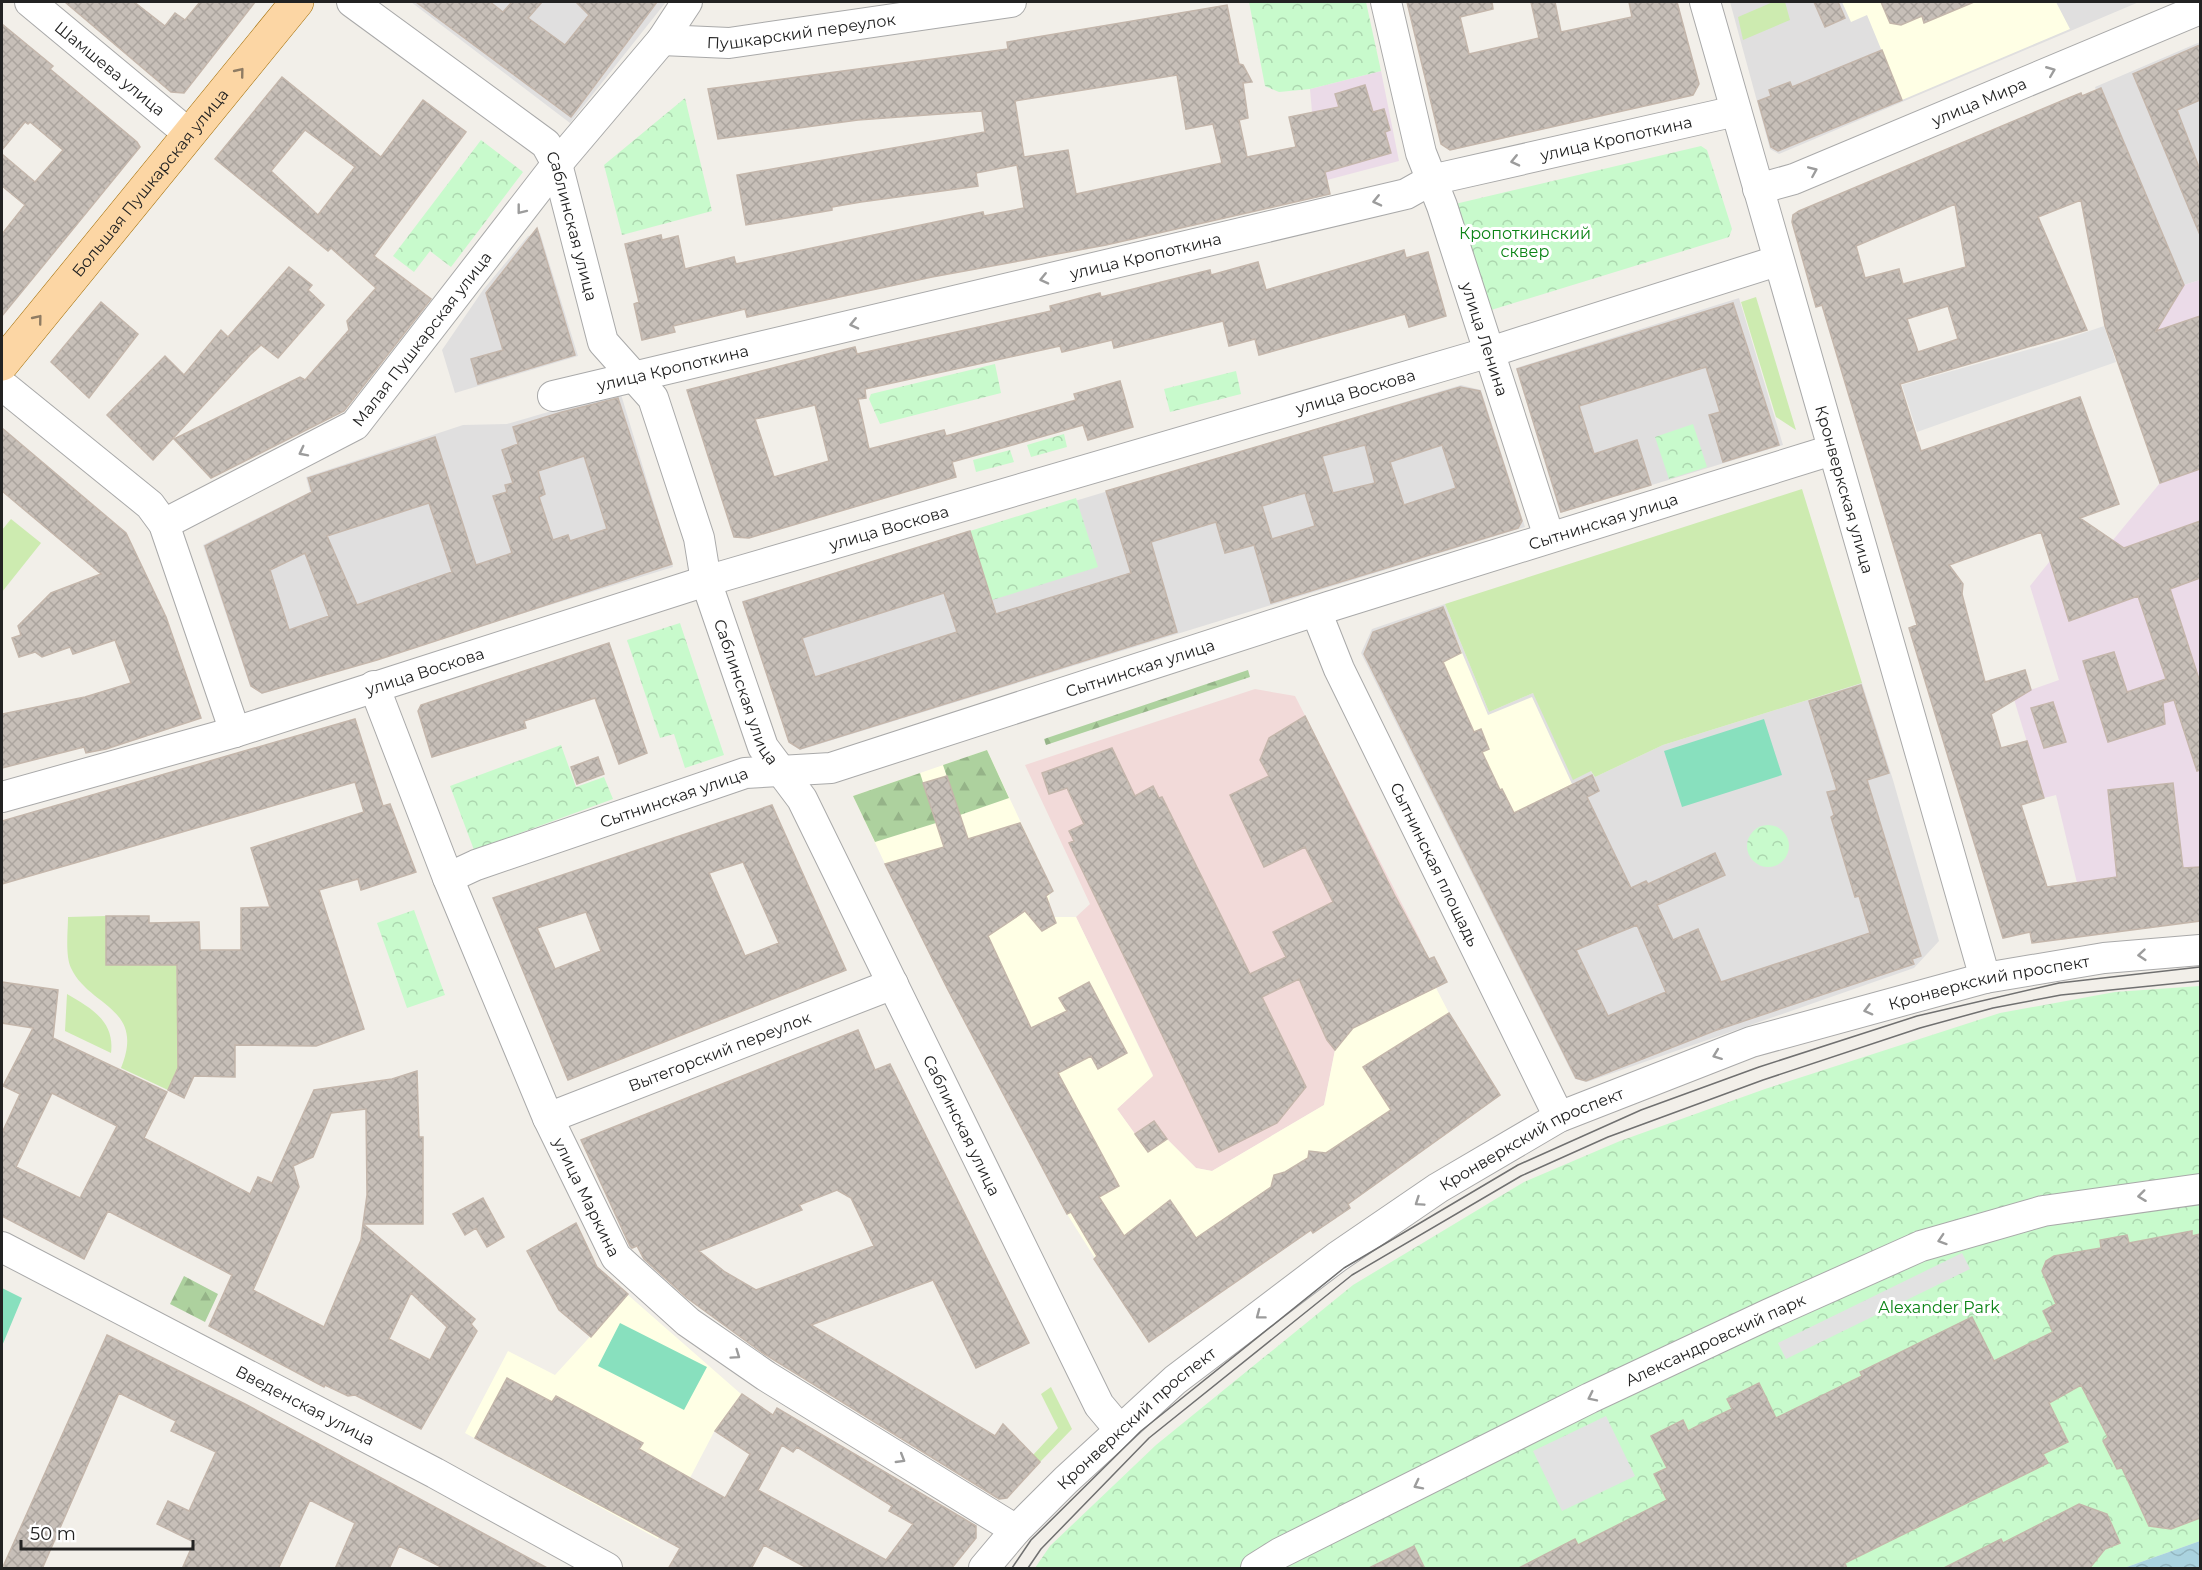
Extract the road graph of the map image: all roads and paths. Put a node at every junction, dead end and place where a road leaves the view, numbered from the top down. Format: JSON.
{"nodes":[{"id":1,"x":30,"y":2,"type":"edge"},
{"id":2,"x":297,"y":2,"type":"edge"},
{"id":3,"x":352,"y":2,"type":"edge"},
{"id":4,"x":687,"y":2,"type":"edge"},
{"id":5,"x":1011,"y":2,"type":"edge"},
{"id":6,"x":1386,"y":2,"type":"edge"},
{"id":7,"x":1705,"y":2,"type":"edge"},
{"id":8,"x":2200,"y":9,"type":"edge"},
{"id":9,"x":662,"y":40,"type":"junction"},
{"id":10,"x":1736,"y":111,"type":"junction"},
{"id":11,"x":189,"y":134,"type":"junction"},
{"id":12,"x":557,"y":164,"type":"junction"},
{"id":13,"x":1431,"y":180,"type":"junction"},
{"id":14,"x":1758,"y":189,"type":"junction"},
{"id":15,"x":1777,"y":261,"type":"junction"},
{"id":16,"x":1490,"y":352,"type":"junction"},
{"id":17,"x":2,"y":364,"type":"edge"},
{"id":18,"x":632,"y":375,"type":"junction"},
{"id":19,"x":2,"y":385,"type":"edge"},
{"id":20,"x":553,"y":396,"type":"dead end"},
{"id":21,"x":1832,"y":450,"type":"junction"},
{"id":22,"x":164,"y":524,"type":"junction"},
{"id":23,"x":1549,"y":537,"type":"junction"},
{"id":24,"x":706,"y":581,"type":"junction"},
{"id":25,"x":1316,"y":611,"type":"junction"},
{"id":26,"x":374,"y":686,"type":"junction"},
{"id":27,"x":235,"y":732,"type":"junction"},
{"id":28,"x":782,"y":771,"type":"junction"},
{"id":29,"x":2,"y":797,"type":"edge"},
{"id":30,"x":448,"y":878,"type":"junction"},
{"id":31,"x":2200,"y":950,"type":"edge"},
{"id":32,"x":1985,"y":978,"type":"junction"},
{"id":33,"x":893,"y":984,"type":"junction"},
{"id":34,"x":1559,"y":1117,"type":"junction"},
{"id":35,"x":548,"y":1118,"type":"junction"},
{"id":36,"x":2200,"y":1189,"type":"edge"},
{"id":37,"x":2,"y":1247,"type":"edge"},
{"id":38,"x":1120,"y":1430,"type":"junction"},
{"id":39,"x":1016,"y":1530,"type":"junction"},
{"id":40,"x":607,"y":1569,"type":"edge"},
{"id":41,"x":984,"y":1569,"type":"edge"},
{"id":42,"x":1256,"y":1569,"type":"edge"}],
"edges":[{"from":1,"to":11,"type":"street","name":"Шамшева улица"},
{"from":11,"to":2,"type":"main road","name":"Большая Пушкарская улица","one_way":true},
{"from":3,"to":12,"type":"street","name":"Саблинская улица"},
{"from":4,"to":9,"type":"street","name":"Малая Пушкарская улица"},
{"from":5,"to":9,"type":"street","name":"Пушкарский переулок"},
{"from":6,"to":13,"type":"street","name":"улица Ленина"},
{"from":7,"to":10,"type":"street","name":"Кронверкская улица"},
{"from":14,"to":8,"type":"street","name":"улица Мира","one_way":true},
{"from":9,"to":12,"type":"street","name":"Малая Пушкарская улица"},
{"from":10,"to":13,"type":"street","name":"улица Кропоткина","one_way":true},
{"from":10,"to":14,"type":"street","name":"Кронверкская улица"},
{"from":17,"to":11,"type":"main road","name":"Большая Пушкарская улица","one_way":true},
{"from":12,"to":18,"type":"street","name":"Саблинская улица"},
{"from":12,"to":22,"type":"street","name":"Малая Пушкарская улица","one_way":true},
{"from":13,"to":16,"type":"street","name":"улица Ленина"},
{"from":13,"to":18,"type":"street","name":"улица Кропоткина","one_way":true},
{"from":14,"to":15,"type":"street","name":"Кронверкская улица"},
{"from":15,"to":16,"type":"street","name":"улица Воскова"},
{"from":15,"to":21,"type":"street","name":"Кронверкская улица"},
{"from":16,"to":23,"type":"street","name":"улица Ленина"},
{"from":16,"to":24,"type":"street","name":"улица Воскова"},
{"from":18,"to":20,"type":"street","name":"улица Кропоткина"},
{"from":18,"to":24,"type":"street","name":"Саблинская улица"},
{"from":19,"to":22,"type":"street"},
{"from":21,"to":23,"type":"street","name":"Сытнинская улица"},
{"from":21,"to":32,"type":"street","name":"Кронверкская улица"},
{"from":22,"to":27,"type":"street"},
{"from":23,"to":25,"type":"street","name":"Сытнинская улица"},
{"from":24,"to":26,"type":"street","name":"улица Воскова"},
{"from":24,"to":28,"type":"street","name":"Саблинская улица"},
{"from":25,"to":28,"type":"street","name":"Сытнинская улица"},
{"from":25,"to":34,"type":"street","name":"Сытнинская площадь"},
{"from":26,"to":27,"type":"street","name":"улица Воскова"},
{"from":26,"to":30,"type":"street","name":"улица Маркина"},
{"from":27,"to":29,"type":"street","name":"улица Воскова"},
{"from":28,"to":30,"type":"street","name":"Сытнинская улица"},
{"from":28,"to":33,"type":"street","name":"Саблинская улица"},
{"from":30,"to":35,"type":"street","name":"улица Маркина"},
{"from":31,"to":32,"type":"street","name":"Кронверкский проспект","one_way":true},
{"from":32,"to":34,"type":"street","name":"Кронверкский проспект","one_way":true},
{"from":33,"to":35,"type":"street","name":"Вытегорский переулок"},
{"from":33,"to":38,"type":"street","name":"Саблинская улица"},
{"from":34,"to":38,"type":"street","name":"Кронверкский проспект","one_way":true},
{"from":35,"to":39,"type":"street","name":"улица Маркина","one_way":true},
{"from":36,"to":42,"type":"street","name":"Александровский парк","one_way":true},
{"from":37,"to":40,"type":"street","name":"Введенская улица"},
{"from":38,"to":39,"type":"street","name":"Кронверкский проспект"},
{"from":39,"to":41,"type":"street","name":"Кронверкский проспект"}]}
